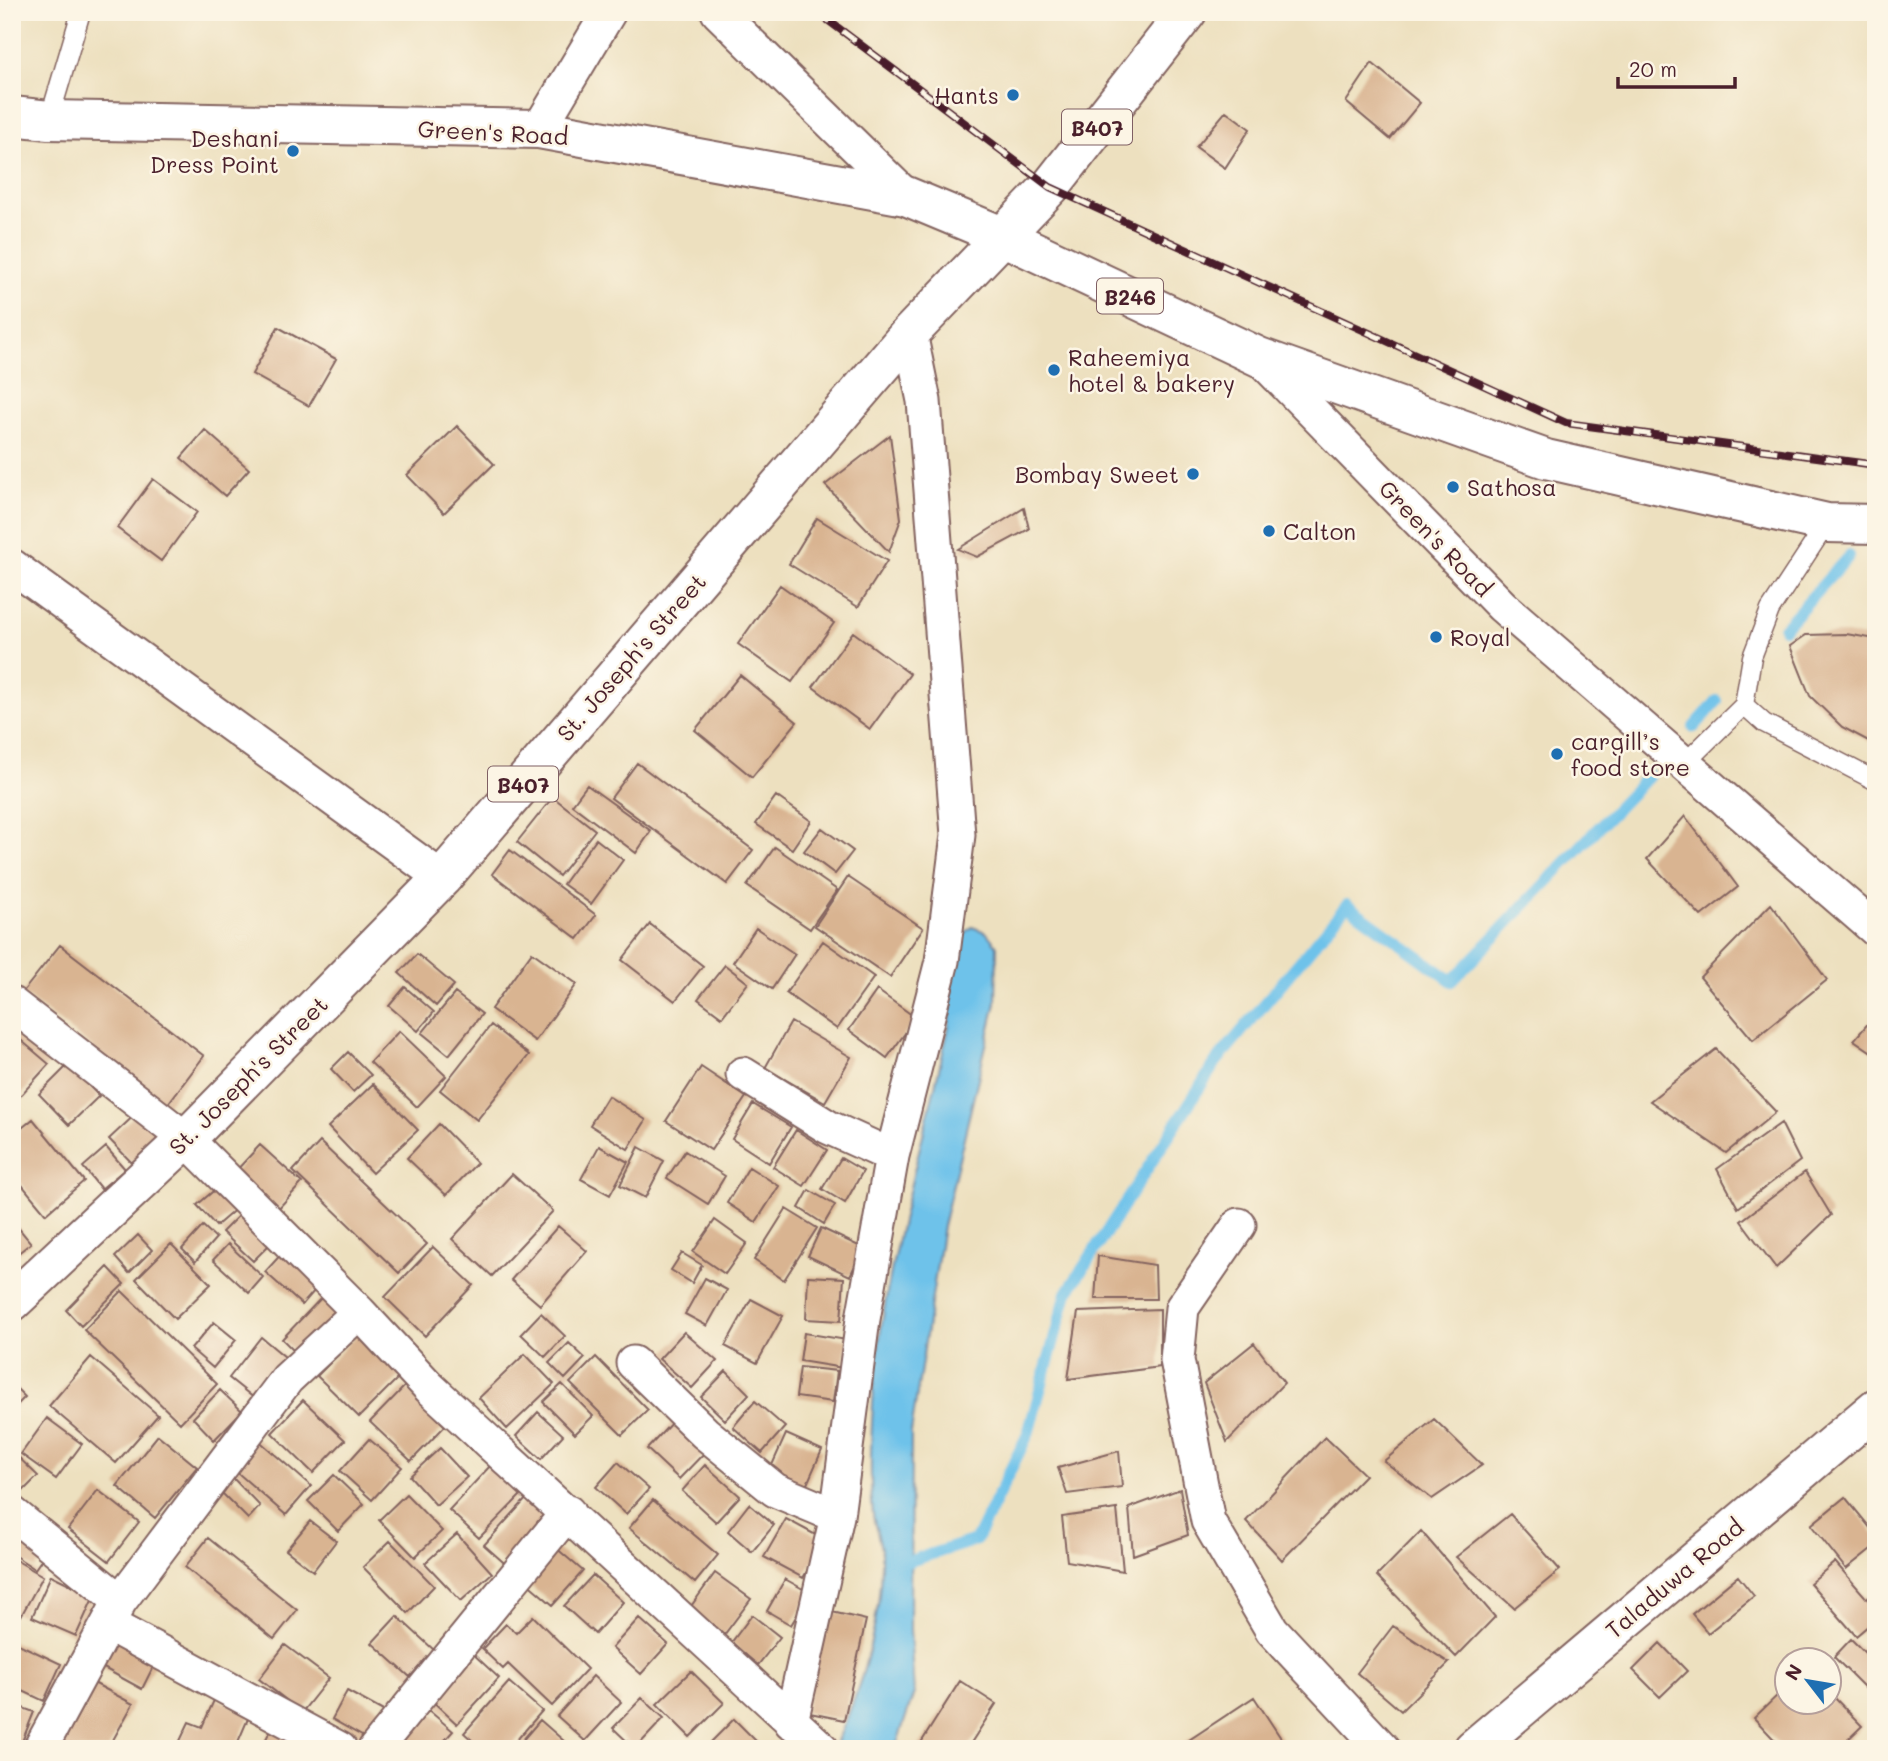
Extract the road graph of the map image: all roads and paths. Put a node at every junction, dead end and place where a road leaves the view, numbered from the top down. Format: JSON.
{"nodes":[{"id":1,"x":81,"y":12,"type":"edge"},
{"id":2,"x":609,"y":12,"type":"edge"},
{"id":3,"x":718,"y":12,"type":"edge"},
{"id":4,"x":1187,"y":12,"type":"edge"},
{"id":5,"x":31,"y":118,"type":"edge"},
{"id":6,"x":539,"y":130,"type":"junction"},
{"id":7,"x":906,"y":196,"type":"junction"},
{"id":8,"x":1002,"y":236,"type":"junction"},
{"id":9,"x":911,"y":333,"type":"junction"},
{"id":10,"x":1259,"y":357,"type":"junction"},
{"id":11,"x":1827,"y":523,"type":"junction"},
{"id":12,"x":1876,"y":524,"type":"edge"},
{"id":13,"x":12,"y":566,"type":"edge"},
{"id":14,"x":1744,"y":705,"type":"junction"},
{"id":15,"x":1685,"y":763,"type":"junction"},
{"id":16,"x":1876,"y":781,"type":"edge"},
{"id":17,"x":442,"y":878,"type":"junction"},
{"id":18,"x":1876,"y":930,"type":"edge"},
{"id":19,"x":12,"y":1004,"type":"edge"},
{"id":20,"x":743,"y":1074,"type":"dead end"},
{"id":21,"x":186,"y":1139,"type":"junction"},
{"id":22,"x":892,"y":1156,"type":"junction"},
{"id":23,"x":1238,"y":1225,"type":"dead end"},
{"id":24,"x":12,"y":1302,"type":"edge"},
{"id":25,"x":359,"y":1312,"type":"junction"},
{"id":26,"x":633,"y":1363,"type":"dead end"},
{"id":27,"x":1876,"y":1408,"type":"edge"},
{"id":28,"x":568,"y":1512,"type":"junction"},
{"id":29,"x":12,"y":1513,"type":"edge"},
{"id":30,"x":838,"y":1516,"type":"junction"},
{"id":31,"x":114,"y":1613,"type":"junction"},
{"id":32,"x":791,"y":1722,"type":"junction"},
{"id":33,"x":40,"y":1749,"type":"edge"},
{"id":34,"x":340,"y":1749,"type":"edge"},
{"id":35,"x":375,"y":1749,"type":"edge"},
{"id":36,"x":822,"y":1749,"type":"edge"},
{"id":37,"x":1383,"y":1749,"type":"edge"},
{"id":38,"x":1473,"y":1749,"type":"edge"}],
"edges":[{"from":1,"to":5,"type":"lane"},
{"from":2,"to":6,"type":"street"},
{"from":3,"to":7,"type":"street"},
{"from":4,"to":8,"type":"main road","name":"St. Joseph's Street","number":"B407"},
{"from":5,"to":6,"type":"main road","name":"Green's Road"},
{"from":6,"to":7,"type":"main road","name":"Green's Road"},
{"from":7,"to":8,"type":"main road","name":"Green's Road"},
{"from":8,"to":9,"type":"main road","name":"St. Joseph's Street","number":"B407"},
{"from":8,"to":10,"type":"main road","number":"B246"},
{"from":9,"to":17,"type":"main road","name":"St. Joseph's Street","number":"B407"},
{"from":9,"to":22,"type":"street"},
{"from":10,"to":11,"type":"main road","number":"B246"},
{"from":10,"to":15,"type":"street","name":"Green's Road"},
{"from":11,"to":12,"type":"main road","number":"B246"},
{"from":11,"to":14,"type":"lane"},
{"from":13,"to":17,"type":"street"},
{"from":14,"to":15,"type":"lane"},
{"from":14,"to":16,"type":"lane"},
{"from":15,"to":18,"type":"street","name":"Green's Road"},
{"from":17,"to":21,"type":"main road","name":"St. Joseph's Street","number":"B407"},
{"from":19,"to":21,"type":"street"},
{"from":20,"to":22,"type":"street"},
{"from":21,"to":24,"type":"main road","name":"St. Joseph's Street","number":"B407"},
{"from":21,"to":25,"type":"street"},
{"from":22,"to":30,"type":"street"},
{"from":23,"to":37,"type":"street"},
{"from":25,"to":28,"type":"street"},
{"from":25,"to":31,"type":"street"},
{"from":26,"to":30,"type":"street"},
{"from":27,"to":38,"type":"main road","name":"Taladuwa Road"},
{"from":28,"to":32,"type":"street"},
{"from":28,"to":35,"type":"street"},
{"from":29,"to":31,"type":"street"},
{"from":30,"to":32,"type":"street"},
{"from":31,"to":33,"type":"street"},
{"from":31,"to":34,"type":"street"},
{"from":32,"to":36,"type":"street"}]}
